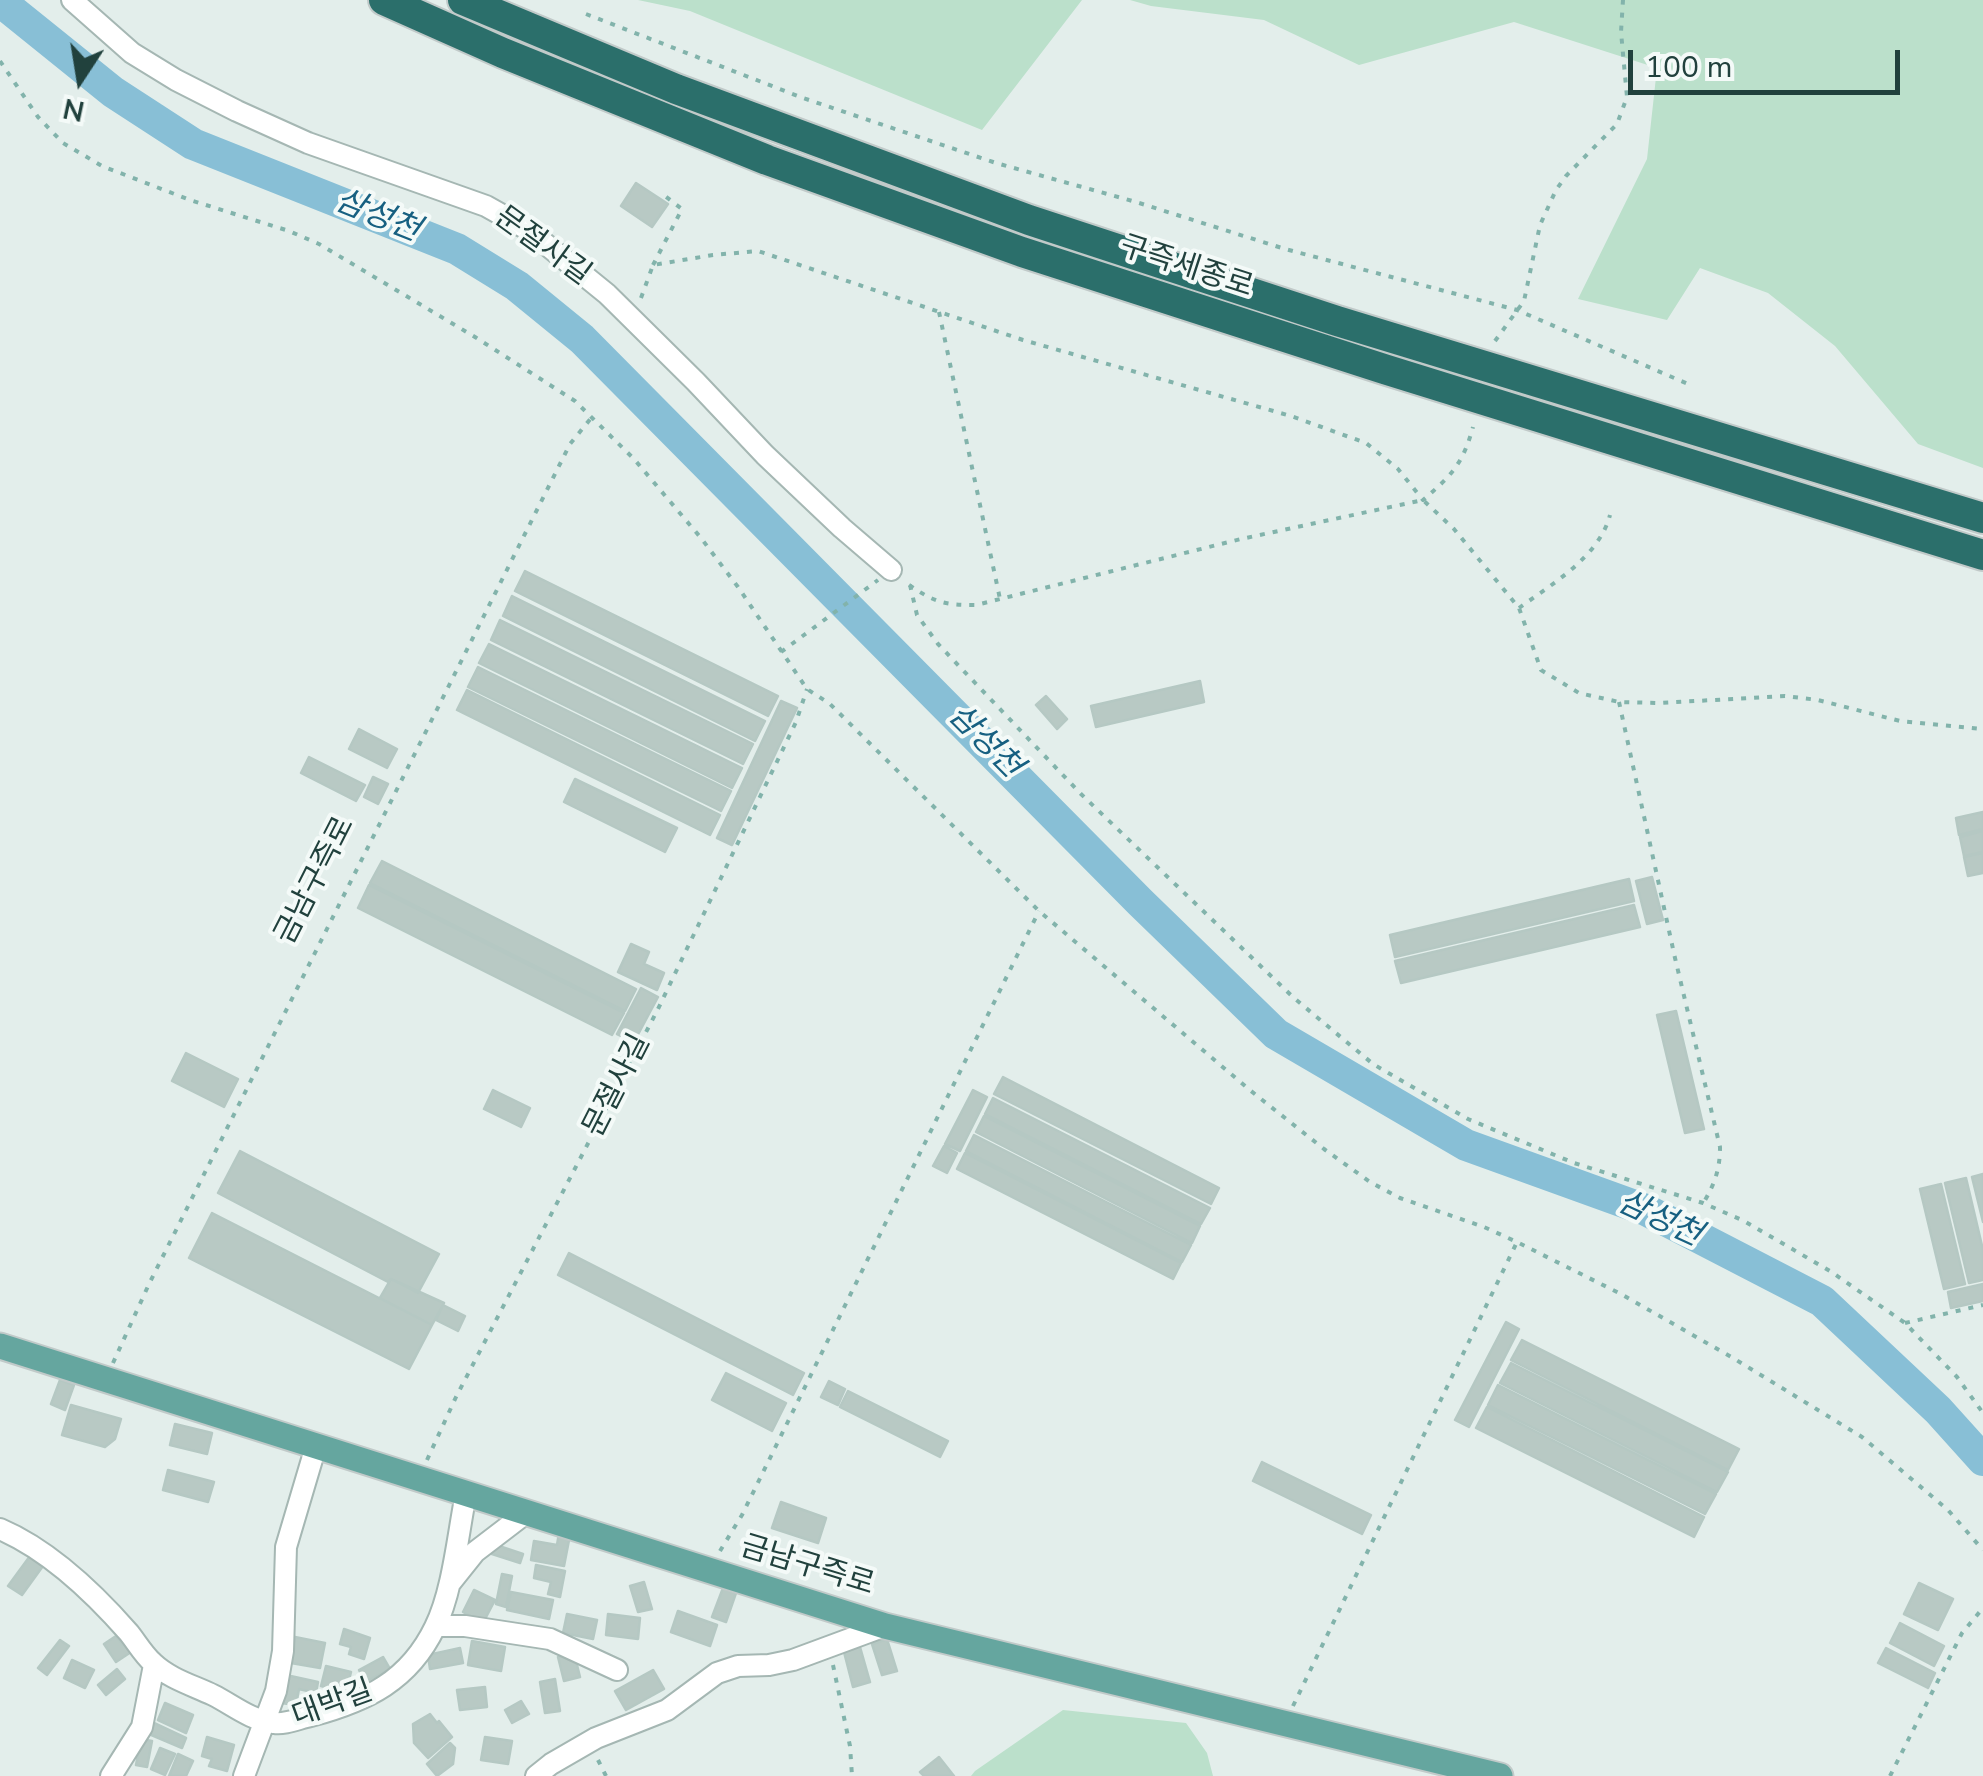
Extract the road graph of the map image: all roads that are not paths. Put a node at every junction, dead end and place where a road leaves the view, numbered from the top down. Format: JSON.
{"nodes":[{"id":1,"x":72,"y":0,"type":"edge"},
{"id":2,"x":384,"y":0,"type":"edge"},
{"id":3,"x":462,"y":0,"type":"edge"},
{"id":4,"x":1983,"y":518,"type":"edge"},
{"id":5,"x":1983,"y":555,"type":"edge"},
{"id":6,"x":884,"y":576,"type":"road end"},
{"id":7,"x":0,"y":1346,"type":"edge"},
{"id":8,"x":316,"y":1446,"type":"junction"},
{"id":9,"x":466,"y":1494,"type":"junction"},
{"id":10,"x":526,"y":1513,"type":"junction"},
{"id":11,"x":0,"y":1529,"type":"edge"},
{"id":12,"x":448,"y":1587,"type":"junction"},
{"id":13,"x":436,"y":1626,"type":"junction"},
{"id":14,"x":885,"y":1626,"type":"junction"},
{"id":15,"x":154,"y":1665,"type":"junction"},
{"id":16,"x":618,"y":1670,"type":"dead end"},
{"id":17,"x":266,"y":1721,"type":"junction"},
{"id":18,"x":111,"y":1776,"type":"edge"},
{"id":19,"x":244,"y":1776,"type":"edge"},
{"id":20,"x":536,"y":1776,"type":"edge"},
{"id":21,"x":1500,"y":1776,"type":"edge"}],
"edges":[{"from":1,"to":6,"type":"street","name":"문절사길"},
{"from":2,"to":5,"type":"highway","name":"구즉세종로"},
{"from":3,"to":4,"type":"highway","name":"구즉세종로"},
{"from":7,"to":8,"type":"main road","name":"금남구즉로"},
{"from":8,"to":9,"type":"main road","name":"금남구즉로"},
{"from":8,"to":17,"type":"street"},
{"from":9,"to":10,"type":"main road","name":"금남구즉로"},
{"from":9,"to":12,"type":"street","name":"대박길"},
{"from":10,"to":12,"type":"street","name":"대박길"},
{"from":10,"to":14,"type":"main road","name":"금남구즉로"},
{"from":11,"to":15,"type":"street","name":"대박길"},
{"from":12,"to":13,"type":"street","name":"대박길"},
{"from":13,"to":16,"type":"street"},
{"from":13,"to":17,"type":"street","name":"대박길"},
{"from":14,"to":20,"type":"street"},
{"from":14,"to":21,"type":"main road","name":"금남구즉로"},
{"from":15,"to":17,"type":"street","name":"대박길"},
{"from":15,"to":18,"type":"street"},
{"from":17,"to":19,"type":"street"}]}
